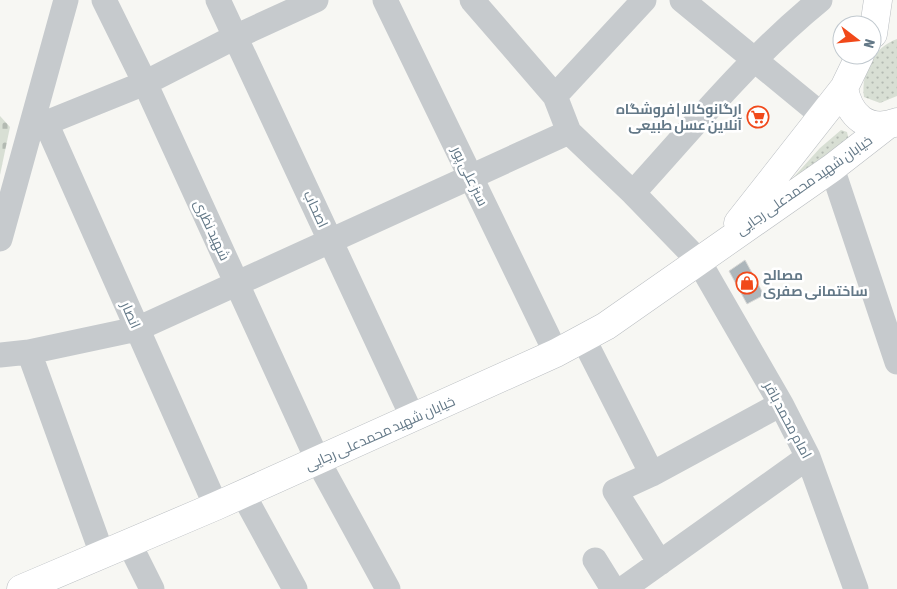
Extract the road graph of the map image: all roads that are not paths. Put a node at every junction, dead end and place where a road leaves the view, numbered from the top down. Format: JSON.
{"nodes":[{"id":1,"x":66,"y":0,"type":"edge"},
{"id":2,"x":104,"y":0,"type":"edge"},
{"id":3,"x":218,"y":0,"type":"edge"},
{"id":4,"x":316,"y":0,"type":"edge"},
{"id":5,"x":385,"y":0,"type":"edge"},
{"id":6,"x":644,"y":0,"type":"edge"},
{"id":7,"x":682,"y":0,"type":"edge"},
{"id":8,"x":820,"y":0,"type":"edge"},
{"id":9,"x":477,"y":2,"type":"edge"},
{"id":10,"x":235,"y":37,"type":"junction"},
{"id":11,"x":755,"y":59,"type":"junction"},
{"id":12,"x":855,"y":65,"type":"edge"},
{"id":13,"x":145,"y":83,"type":"junction"},
{"id":14,"x":844,"y":88,"type":"junction"},
{"id":15,"x":555,"y":96,"type":"junction"},
{"id":16,"x":823,"y":116,"type":"junction"},
{"id":17,"x":891,"y":124,"type":"edge"},
{"id":18,"x":570,"y":132,"type":"junction"},
{"id":19,"x":832,"y":168,"type":"junction"},
{"id":20,"x":470,"y":176,"type":"junction"},
{"id":21,"x":633,"y":193,"type":"junction"},
{"id":22,"x":0,"y":239,"type":"edge"},
{"id":23,"x":330,"y":240,"type":"junction"},
{"id":24,"x":721,"y":243,"type":"junction"},
{"id":25,"x":698,"y":260,"type":"junction"},
{"id":26,"x":236,"y":282,"type":"junction"},
{"id":27,"x":137,"y":329,"type":"junction"},
{"id":28,"x":583,"y":338,"type":"junction"},
{"id":29,"x":29,"y":352,"type":"junction"},
{"id":30,"x":556,"y":353,"type":"junction"},
{"id":31,"x":0,"y":355,"type":"edge"},
{"id":32,"x":897,"y":362,"type":"edge"},
{"id":33,"x":781,"y":404,"type":"junction"},
{"id":34,"x":413,"y":418,"type":"junction"},
{"id":35,"x":808,"y":457,"type":"junction"},
{"id":36,"x":318,"y":461,"type":"junction"},
{"id":37,"x":652,"y":474,"type":"junction"},
{"id":38,"x":243,"y":494,"type":"junction"},
{"id":39,"x":216,"y":506,"type":"junction"},
{"id":40,"x":129,"y":543,"type":"junction"},
{"id":41,"x":102,"y":554,"type":"junction"},
{"id":42,"x":595,"y":560,"type":"dead end"},
{"id":43,"x":660,"y":563,"type":"junction"},
{"id":44,"x":21,"y":589,"type":"edge"},
{"id":45,"x":152,"y":589,"type":"edge"},
{"id":46,"x":295,"y":589,"type":"edge"},
{"id":47,"x":388,"y":589,"type":"edge"},
{"id":48,"x":613,"y":589,"type":"edge"},
{"id":49,"x":623,"y":589,"type":"edge"},
{"id":50,"x":856,"y":589,"type":"edge"}],
"edges":[{"from":1,"to":22,"type":"street"},
{"from":2,"to":13,"type":"street","name":"شهید نظری"},
{"from":3,"to":10,"type":"street","name":"اصحاب"},
{"from":4,"to":10,"type":"street"},
{"from":5,"to":20,"type":"street","name":"سبز علی پور"},
{"from":6,"to":15,"type":"street"},
{"from":7,"to":11,"type":"street"},
{"from":8,"to":11,"type":"street"},
{"from":9,"to":15,"type":"street"},
{"from":10,"to":13,"type":"street"},
{"from":10,"to":23,"type":"street","name":"اصحاب"},
{"from":11,"to":16,"type":"street"},
{"from":11,"to":21,"type":"street"},
{"from":12,"to":14,"type":"main road","name":"خیابان شهید محمدعلی رجایی"},
{"from":13,"to":26,"type":"street","name":"شهید نظری"},
{"from":13,"to":27,"type":"street","name":"انصار"},
{"from":14,"to":16,"type":"main road","name":"خیابان شهید محمدعلی رجایی"},
{"from":14,"to":17,"type":"main road"},
{"from":15,"to":18,"type":"street"},
{"from":16,"to":24,"type":"main road","name":"خیابان شهید محمدعلی رجایی"},
{"from":17,"to":19,"type":"main road","name":"خیابان شهید محمدعلی رجایی"},
{"from":18,"to":20,"type":"street"},
{"from":18,"to":21,"type":"street","name":"امام محمد باقر"},
{"from":19,"to":24,"type":"main road","name":"خیابان شهید محمدعلی رجایی"},
{"from":19,"to":32,"type":"street"},
{"from":20,"to":23,"type":"street"},
{"from":20,"to":30,"type":"street","name":"سبز علی پور"},
{"from":21,"to":25,"type":"street","name":"امام محمد باقر"},
{"from":23,"to":26,"type":"street"},
{"from":23,"to":34,"type":"street","name":"اصحاب"},
{"from":24,"to":25,"type":"main road","name":"خیابان شهید محمدعلی رجایی"},
{"from":25,"to":28,"type":"main road","name":"خیابان شهید محمدعلی رجایی"},
{"from":25,"to":33,"type":"street","name":"امام محمد باقر"},
{"from":26,"to":27,"type":"street"},
{"from":26,"to":36,"type":"street","name":"شهید نظری"},
{"from":27,"to":29,"type":"street"},
{"from":27,"to":39,"type":"street","name":"انصار"},
{"from":28,"to":30,"type":"main road","name":"خیابان شهید محمدعلی رجایی"},
{"from":28,"to":37,"type":"street"},
{"from":29,"to":31,"type":"street"},
{"from":29,"to":41,"type":"street"},
{"from":30,"to":34,"type":"main road","name":"خیابان شهید محمدعلی رجایی"},
{"from":33,"to":35,"type":"street","name":"امام محمد باقر"},
{"from":33,"to":37,"type":"street"},
{"from":34,"to":36,"type":"main road","name":"خیابان شهید محمدعلی رجایی"},
{"from":35,"to":43,"type":"street"},
{"from":35,"to":50,"type":"street","name":"امام محمد باقر"},
{"from":36,"to":38,"type":"main road","name":"خیابان شهید محمدعلی رجایی"},
{"from":36,"to":47,"type":"street","name":"شهید نظری"},
{"from":37,"to":43,"type":"street"},
{"from":38,"to":39,"type":"main road","name":"خیابان شهید محمدعلی رجایی"},
{"from":38,"to":46,"type":"street"},
{"from":39,"to":40,"type":"main road","name":"خیابان شهید محمدعلی رجایی"},
{"from":40,"to":41,"type":"main road","name":"خیابان شهید محمدعلی رجایی"},
{"from":40,"to":45,"type":"street"},
{"from":41,"to":44,"type":"main road","name":"خیابان شهید محمدعلی رجایی"},
{"from":42,"to":48,"type":"street"},
{"from":43,"to":49,"type":"street"}]}
